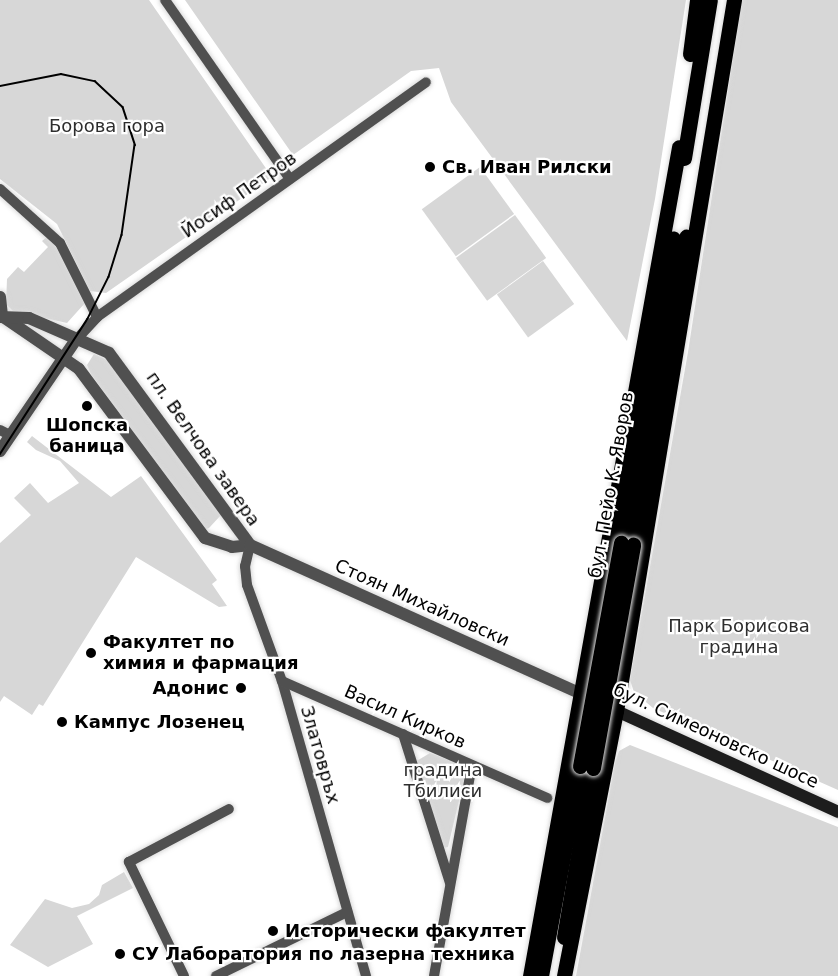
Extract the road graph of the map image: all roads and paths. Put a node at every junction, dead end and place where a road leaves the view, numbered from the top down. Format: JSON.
{"nodes":[{"id":1,"x":165,"y":0,"type":"edge"},
{"id":2,"x":698,"y":0,"type":"edge"},
{"id":3,"x":710,"y":0,"type":"edge"},
{"id":4,"x":724,"y":0,"type":"edge"},
{"id":5,"x":734,"y":0,"type":"edge"},
{"id":6,"x":426,"y":82,"type":"dead end"},
{"id":7,"x":679,"y":147,"type":"junction"},
{"id":8,"x":709,"y":152,"type":"junction"},
{"id":9,"x":290,"y":179,"type":"junction"},
{"id":10,"x":0,"y":189,"type":"edge"},
{"id":11,"x":678,"y":246,"type":"junction"},
{"id":12,"x":0,"y":297,"type":"edge"},
{"id":13,"x":1,"y":317,"type":"edge"},
{"id":14,"x":97,"y":317,"type":"junction"},
{"id":15,"x":75,"y":341,"type":"junction"},
{"id":16,"x":62,"y":355,"type":"junction"},
{"id":17,"x":634,"y":391,"type":"junction"},
{"id":18,"x":670,"y":400,"type":"junction"},
{"id":19,"x":5,"y":433,"type":"edge"},
{"id":20,"x":0,"y":451,"type":"edge"},
{"id":21,"x":250,"y":545,"type":"junction"},
{"id":22,"x":282,"y":681,"type":"junction"},
{"id":23,"x":580,"y":693,"type":"junction"},
{"id":24,"x":616,"y":711,"type":"junction"},
{"id":25,"x":403,"y":734,"type":"junction"},
{"id":26,"x":472,"y":765,"type":"junction"},
{"id":27,"x":587,"y":767,"type":"junction"},
{"id":28,"x":547,"y":798,"type":"dead end"},
{"id":29,"x":229,"y":809,"type":"dead end"},
{"id":30,"x":838,"y":812,"type":"edge"},
{"id":31,"x":451,"y":884,"type":"junction"},
{"id":32,"x":347,"y":912,"type":"junction"},
{"id":33,"x":184,"y":976,"type":"edge"},
{"id":34,"x":216,"y":976,"type":"edge"},
{"id":35,"x":366,"y":976,"type":"edge"},
{"id":36,"x":434,"y":976,"type":"edge"},
{"id":37,"x":530,"y":976,"type":"edge"},
{"id":38,"x":541,"y":976,"type":"edge"},
{"id":39,"x":562,"y":976,"type":"edge"}],
"edges":[{"from":1,"to":9,"type":"street"},
{"from":2,"to":7,"type":"main road"},
{"from":3,"to":11,"type":"main road","name":"бул. Пейо К. Яворов"},
{"from":4,"to":11,"type":"main road","name":"бул. Пейо К. Яворов"},
{"from":5,"to":8,"type":"main road"},
{"from":6,"to":9,"type":"street","name":"Йосиф Петров"},
{"from":7,"to":11,"type":"main road"},
{"from":7,"to":17,"type":"main road"},
{"from":8,"to":11,"type":"main road"},
{"from":8,"to":18,"type":"main road"},
{"from":9,"to":14,"type":"street","name":"Йосиф Петров"},
{"from":10,"to":14,"type":"street"},
{"from":11,"to":17,"type":"main road"},
{"from":11,"to":18,"type":"main road"},
{"from":11,"to":27,"type":"main road","name":"бул. Пейо К. Яворов","bridge":true},
{"from":12,"to":13,"type":"street"},
{"from":13,"to":15,"type":"street","name":"пл. Велчова завера"},
{"from":13,"to":16,"type":"street","name":"пл. Велчова завера"},
{"from":14,"to":15,"type":"street","name":"Йосиф Петров"},
{"from":15,"to":16,"type":"street"},
{"from":15,"to":21,"type":"street","name":"пл. Велчова завера"},
{"from":16,"to":19,"type":"street"},
{"from":16,"to":21,"type":"street","name":"пл. Велчова завера"},
{"from":17,"to":23,"type":"main road"},
{"from":18,"to":24,"type":"main road"},
{"from":19,"to":20,"type":"street"},
{"from":21,"to":22,"type":"street","name":"Златовръх"},
{"from":21,"to":23,"type":"street","name":"Стоян Михайловски"},
{"from":22,"to":25,"type":"street","name":"Васил Кирков"},
{"from":22,"to":32,"type":"street","name":"Златовръх"},
{"from":23,"to":24,"type":"main road","name":"бул. Симеоновско шосе"},
{"from":23,"to":37,"type":"main road"},
{"from":24,"to":30,"type":"main road","name":"бул. Симеоновско шосе"},
{"from":24,"to":39,"type":"main road"},
{"from":25,"to":26,"type":"street","name":"Васил Кирков"},
{"from":25,"to":31,"type":"street"},
{"from":26,"to":28,"type":"street","name":"Васил Кирков"},
{"from":26,"to":31,"type":"street"},
{"from":27,"to":38,"type":"main road","name":"бул. Пейо К. Яворов"},
{"from":27,"to":39,"type":"main road","name":"бул. Пейо К. Яворов"},
{"from":29,"to":33,"type":"street"},
{"from":31,"to":36,"type":"street"},
{"from":32,"to":34,"type":"street"},
{"from":32,"to":35,"type":"street","name":"Златовръх"}]}
